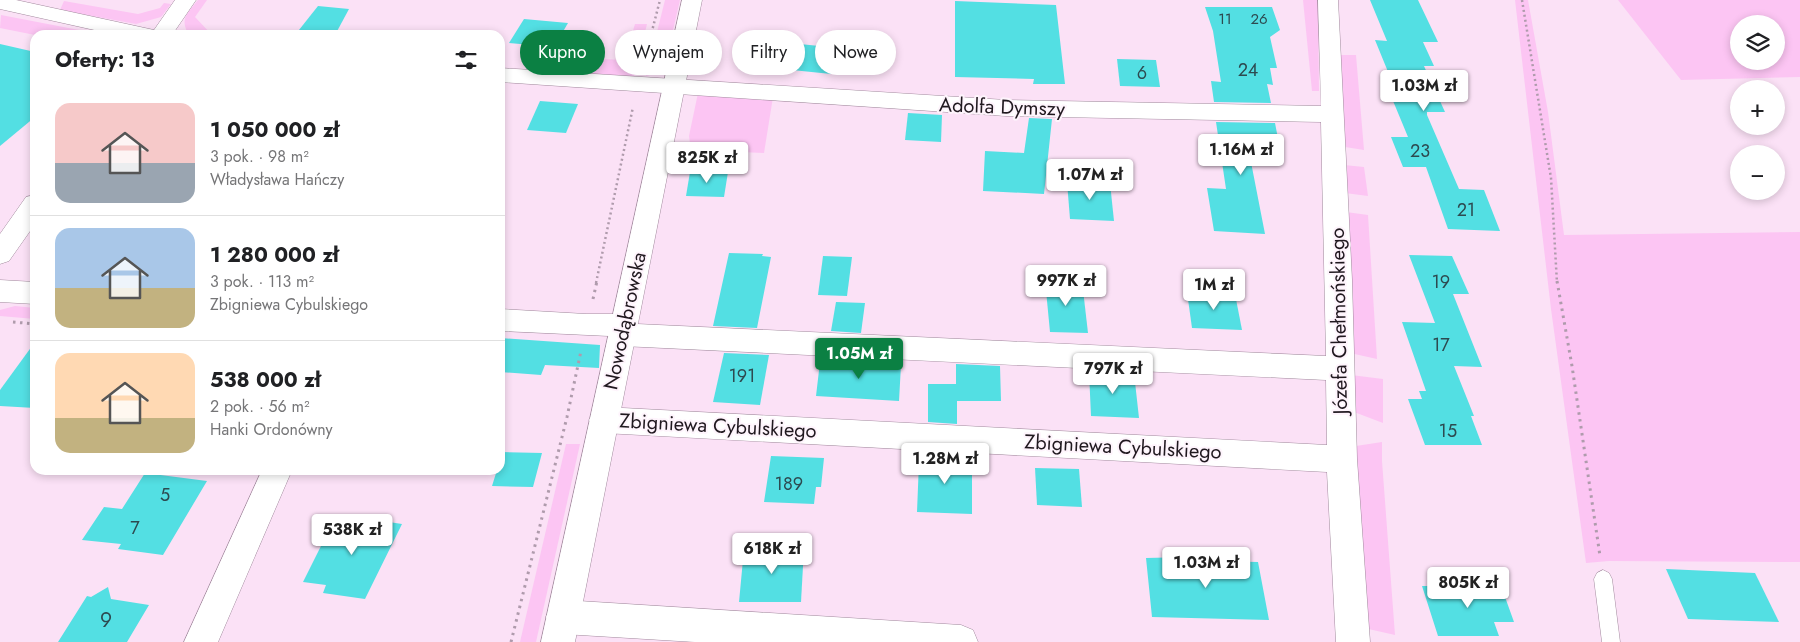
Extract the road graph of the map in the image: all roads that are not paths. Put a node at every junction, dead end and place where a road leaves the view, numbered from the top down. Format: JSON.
{"nodes":[{"id":1,"x":186,"y":0,"type":"edge"},
{"id":2,"x":692,"y":0,"type":"edge"},
{"id":3,"x":1328,"y":0,"type":"edge"},
{"id":4,"x":0,"y":3,"type":"edge"},
{"id":5,"x":125,"y":30,"type":"edge"},
{"id":6,"x":165,"y":30,"type":"edge"},
{"id":7,"x":505,"y":75,"type":"edge"},
{"id":8,"x":674,"y":86,"type":"junction"},
{"id":9,"x":1332,"y":114,"type":"junction"},
{"id":10,"x":30,"y":211,"type":"edge"},
{"id":11,"x":0,"y":254,"type":"edge"},
{"id":12,"x":0,"y":291,"type":"edge"},
{"id":13,"x":30,"y":293,"type":"edge"},
{"id":14,"x":505,"y":320,"type":"edge"},
{"id":15,"x":623,"y":330,"type":"junction"},
{"id":16,"x":1340,"y":369,"type":"junction"},
{"id":17,"x":604,"y":420,"type":"junction"},
{"id":18,"x":1342,"y":459,"type":"junction"},
{"id":19,"x":275,"y":475,"type":"edge"},
{"id":20,"x":1603,"y":579,"type":"road end"},
{"id":21,"x":560,"y":630,"type":"edge"},
{"id":22,"x":201,"y":642,"type":"edge"},
{"id":23,"x":961,"y":642,"type":"edge"},
{"id":24,"x":1353,"y":642,"type":"edge"},
{"id":25,"x":1611,"y":642,"type":"edge"}],
"edges":[{"from":1,"to":6,"type":"street"},
{"from":2,"to":8,"type":"street","name":"Nowodąbrowska"},
{"from":3,"to":9,"type":"street","name":"Józefa Chełmońskiego"},
{"from":4,"to":5,"type":"street"},
{"from":7,"to":8,"type":"street","name":"Adolfa Dymszy"},
{"from":8,"to":9,"type":"street","name":"Adolfa Dymszy"},
{"from":8,"to":15,"type":"street","name":"Nowodąbrowska"},
{"from":9,"to":16,"type":"street","name":"Józefa Chełmońskiego"},
{"from":10,"to":11,"type":"street"},
{"from":12,"to":13,"type":"street"},
{"from":14,"to":15,"type":"street"},
{"from":15,"to":16,"type":"street"},
{"from":15,"to":17,"type":"street","name":"Nowodąbrowska"},
{"from":16,"to":18,"type":"street","name":"Józefa Chełmońskiego"},
{"from":17,"to":18,"type":"street","name":"Zbigniewa Cybulskiego"},
{"from":17,"to":21,"type":"street","name":"Nowodąbrowska"},
{"from":18,"to":24,"type":"street","name":"Józefa Chełmońskiego"},
{"from":19,"to":22,"type":"street"},
{"from":20,"to":25,"type":"lane"},
{"from":21,"to":23,"type":"street"}]}
